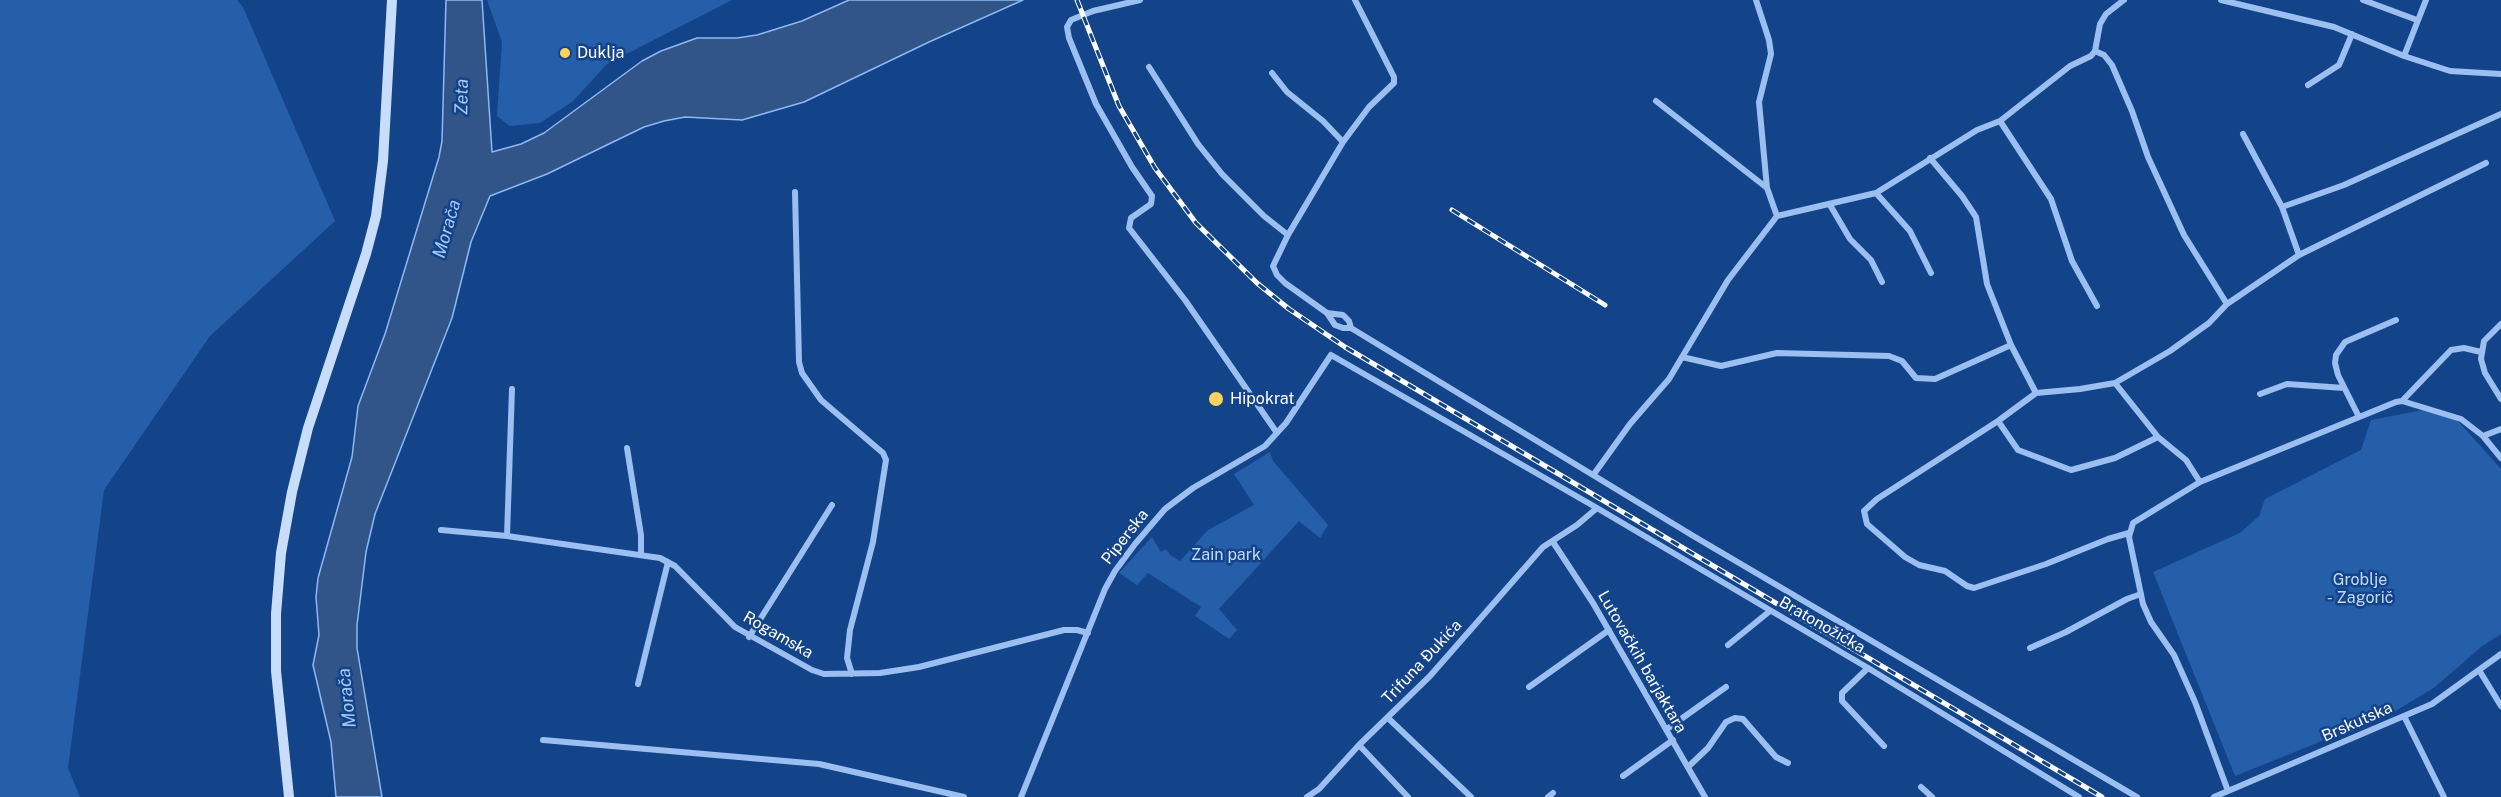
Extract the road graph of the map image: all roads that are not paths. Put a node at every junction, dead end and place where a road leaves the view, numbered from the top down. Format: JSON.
{"nodes":[{"id":1,"x":392,"y":0,"type":"edge"},
{"id":2,"x":1140,"y":0,"type":"edge"},
{"id":3,"x":1355,"y":0,"type":"edge"},
{"id":4,"x":1756,"y":0,"type":"edge"},
{"id":5,"x":2124,"y":0,"type":"edge"},
{"id":6,"x":2221,"y":0,"type":"edge"},
{"id":7,"x":2363,"y":0,"type":"edge"},
{"id":8,"x":2426,"y":0,"type":"edge"},
{"id":9,"x":2417,"y":20,"type":"junction"},
{"id":10,"x":2352,"y":34,"type":"junction"},
{"id":11,"x":2095,"y":51,"type":"junction"},
{"id":12,"x":2404,"y":56,"type":"junction"},
{"id":13,"x":1149,"y":67,"type":"dead end"},
{"id":14,"x":1272,"y":74,"type":"dead end"},
{"id":15,"x":2501,"y":74,"type":"edge"},
{"id":16,"x":2308,"y":85,"type":"dead end"},
{"id":17,"x":1656,"y":101,"type":"dead end"},
{"id":18,"x":2501,"y":114,"type":"edge"},
{"id":19,"x":2000,"y":121,"type":"junction"},
{"id":20,"x":2242,"y":134,"type":"dead end"},
{"id":21,"x":1343,"y":142,"type":"junction"},
{"id":22,"x":1930,"y":159,"type":"junction"},
{"id":23,"x":2486,"y":163,"type":"dead end"},
{"id":24,"x":1767,"y":188,"type":"junction"},
{"id":25,"x":795,"y":192,"type":"dead end"},
{"id":26,"x":1876,"y":193,"type":"junction"},
{"id":27,"x":1830,"y":205,"type":"junction"},
{"id":28,"x":2282,"y":207,"type":"junction"},
{"id":29,"x":1777,"y":216,"type":"junction"},
{"id":30,"x":1288,"y":235,"type":"junction"},
{"id":31,"x":2299,"y":255,"type":"junction"},
{"id":32,"x":1931,"y":273,"type":"dead end"},
{"id":33,"x":1882,"y":282,"type":"dead end"},
{"id":34,"x":2227,"y":304,"type":"junction"},
{"id":35,"x":2097,"y":306,"type":"dead end"},
{"id":36,"x":1327,"y":313,"type":"junction"},
{"id":37,"x":2396,"y":320,"type":"dead end"},
{"id":38,"x":2501,"y":324,"type":"edge"},
{"id":39,"x":1351,"y":328,"type":"junction"},
{"id":40,"x":2011,"y":345,"type":"junction"},
{"id":41,"x":2481,"y":352,"type":"junction"},
{"id":42,"x":1682,"y":357,"type":"junction"},
{"id":43,"x":2115,"y":383,"type":"junction"},
{"id":44,"x":2344,"y":388,"type":"junction"},
{"id":45,"x":512,"y":389,"type":"dead end"},
{"id":46,"x":2036,"y":393,"type":"junction"},
{"id":47,"x":2260,"y":394,"type":"dead end"},
{"id":48,"x":2501,"y":399,"type":"edge"},
{"id":49,"x":2402,"y":401,"type":"junction"},
{"id":50,"x":2359,"y":417,"type":"junction"},
{"id":51,"x":1998,"y":420,"type":"junction"},
{"id":52,"x":2501,"y":429,"type":"edge"},
{"id":53,"x":1277,"y":433,"type":"junction"},
{"id":54,"x":2483,"y":436,"type":"junction"},
{"id":55,"x":2158,"y":437,"type":"junction"},
{"id":56,"x":627,"y":448,"type":"dead end"},
{"id":57,"x":2501,"y":458,"type":"edge"},
{"id":58,"x":1594,"y":474,"type":"junction"},
{"id":59,"x":2200,"y":483,"type":"junction"},
{"id":60,"x":832,"y":505,"type":"dead end"},
{"id":61,"x":1597,"y":508,"type":"junction"},
{"id":62,"x":441,"y":530,"type":"dead end"},
{"id":63,"x":2129,"y":533,"type":"junction"},
{"id":64,"x":507,"y":536,"type":"junction"},
{"id":65,"x":1553,"y":542,"type":"junction"},
{"id":66,"x":641,"y":554,"type":"junction"},
{"id":67,"x":668,"y":562,"type":"junction"},
{"id":68,"x":2141,"y":594,"type":"junction"},
{"id":69,"x":1770,"y":611,"type":"junction"},
{"id":70,"x":1609,"y":630,"type":"junction"},
{"id":71,"x":1088,"y":633,"type":"junction"},
{"id":72,"x":749,"y":637,"type":"junction"},
{"id":73,"x":1728,"y":645,"type":"dead end"},
{"id":74,"x":2030,"y":648,"type":"dead end"},
{"id":75,"x":2501,"y":654,"type":"edge"},
{"id":76,"x":1868,"y":668,"type":"junction"},
{"id":77,"x":2479,"y":670,"type":"junction"},
{"id":78,"x":852,"y":674,"type":"junction"},
{"id":79,"x":638,"y":684,"type":"dead end"},
{"id":80,"x":1529,"y":687,"type":"dead end"},
{"id":81,"x":1726,"y":687,"type":"dead end"},
{"id":82,"x":2501,"y":706,"type":"edge"},
{"id":83,"x":2404,"y":716,"type":"junction"},
{"id":84,"x":1388,"y":718,"type":"junction"},
{"id":85,"x":1667,"y":729,"type":"junction"},
{"id":86,"x":543,"y":740,"type":"dead end"},
{"id":87,"x":1672,"y":740,"type":"junction"},
{"id":88,"x":1359,"y":745,"type":"junction"},
{"id":89,"x":1884,"y":746,"type":"dead end"},
{"id":90,"x":1788,"y":763,"type":"dead end"},
{"id":91,"x":1688,"y":767,"type":"junction"},
{"id":92,"x":1623,"y":776,"type":"dead end"},
{"id":93,"x":1921,"y":787,"type":"dead end"},
{"id":94,"x":2228,"y":791,"type":"junction"},
{"id":95,"x":289,"y":797,"type":"edge"},
{"id":96,"x":964,"y":797,"type":"edge"},
{"id":97,"x":1021,"y":797,"type":"edge"},
{"id":98,"x":1307,"y":797,"type":"edge"},
{"id":99,"x":1408,"y":797,"type":"edge"},
{"id":100,"x":1471,"y":797,"type":"edge"},
{"id":101,"x":1705,"y":797,"type":"edge"},
{"id":102,"x":1932,"y":797,"type":"edge"},
{"id":103,"x":2079,"y":797,"type":"edge"},
{"id":104,"x":2137,"y":797,"type":"edge"},
{"id":105,"x":2214,"y":797,"type":"edge"},
{"id":106,"x":2444,"y":797,"type":"edge"}],
"edges":[{"from":1,"to":95,"type":"main road"},
{"from":2,"to":53,"type":"street"},
{"from":3,"to":21,"type":"street"},
{"from":4,"to":24,"type":"street"},
{"from":5,"to":11,"type":"street"},
{"from":6,"to":10,"type":"street"},
{"from":7,"to":9,"type":"street"},
{"from":8,"to":9,"type":"street"},
{"from":9,"to":12,"type":"street"},
{"from":10,"to":12,"type":"street"},
{"from":10,"to":16,"type":"street"},
{"from":11,"to":19,"type":"street"},
{"from":11,"to":34,"type":"street"},
{"from":12,"to":15,"type":"street"},
{"from":13,"to":30,"type":"street"},
{"from":14,"to":21,"type":"street"},
{"from":17,"to":24,"type":"street"},
{"from":18,"to":28,"type":"street"},
{"from":19,"to":22,"type":"street"},
{"from":19,"to":35,"type":"street"},
{"from":20,"to":28,"type":"street"},
{"from":21,"to":30,"type":"street"},
{"from":22,"to":26,"type":"street"},
{"from":22,"to":40,"type":"street"},
{"from":23,"to":31,"type":"street"},
{"from":24,"to":29,"type":"street"},
{"from":25,"to":78,"type":"street"},
{"from":26,"to":27,"type":"street"},
{"from":26,"to":32,"type":"street"},
{"from":27,"to":29,"type":"street"},
{"from":27,"to":33,"type":"street"},
{"from":28,"to":31,"type":"street"},
{"from":29,"to":42,"type":"street"},
{"from":30,"to":36,"type":"street"},
{"from":31,"to":34,"type":"street"},
{"from":34,"to":43,"type":"street"},
{"from":36,"to":39,"type":"street"},
{"from":36,"to":39,"type":"street"},
{"from":37,"to":44,"type":"street"},
{"from":38,"to":41,"type":"street"},
{"from":39,"to":58,"type":"street"},
{"from":40,"to":42,"type":"street"},
{"from":40,"to":46,"type":"street"},
{"from":41,"to":48,"type":"street"},
{"from":41,"to":49,"type":"street"},
{"from":42,"to":58,"type":"street"},
{"from":43,"to":46,"type":"street"},
{"from":43,"to":55,"type":"street"},
{"from":44,"to":47,"type":"street"},
{"from":44,"to":50,"type":"street"},
{"from":45,"to":64,"type":"street"},
{"from":46,"to":51,"type":"street"},
{"from":49,"to":50,"type":"street"},
{"from":49,"to":54,"type":"street"},
{"from":50,"to":59,"type":"street"},
{"from":51,"to":55,"type":"street"},
{"from":51,"to":63,"type":"street"},
{"from":52,"to":54,"type":"street"},
{"from":53,"to":61,"type":"street","name":"Piperska"},
{"from":53,"to":71,"type":"street","name":"Piperska"},
{"from":54,"to":57,"type":"street"},
{"from":55,"to":59,"type":"street"},
{"from":56,"to":66,"type":"street"},
{"from":58,"to":104,"type":"street"},
{"from":59,"to":63,"type":"street"},
{"from":60,"to":72,"type":"street"},
{"from":61,"to":65,"type":"street"},
{"from":61,"to":69,"type":"street","name":"Bratonožićka"},
{"from":62,"to":64,"type":"street","name":"Rogamska"},
{"from":63,"to":68,"type":"street"},
{"from":64,"to":66,"type":"street","name":"Rogamska"},
{"from":65,"to":70,"type":"street","name":"Lutovačkih barjaktara"},
{"from":65,"to":84,"type":"street","name":"Trifuna Đukića"},
{"from":66,"to":67,"type":"street","name":"Rogamska"},
{"from":67,"to":72,"type":"street","name":"Rogamska"},
{"from":67,"to":79,"type":"street"},
{"from":68,"to":74,"type":"street"},
{"from":68,"to":94,"type":"street"},
{"from":69,"to":73,"type":"street"},
{"from":69,"to":76,"type":"street","name":"Bratonožićka"},
{"from":70,"to":80,"type":"street"},
{"from":70,"to":85,"type":"street","name":"Lutovačkih barjaktara"},
{"from":71,"to":78,"type":"street","name":"Rogamska"},
{"from":71,"to":97,"type":"street","name":"Piperska"},
{"from":72,"to":78,"type":"street","name":"Rogamska"},
{"from":75,"to":77,"type":"street","name":"Brskutska"},
{"from":76,"to":89,"type":"street"},
{"from":76,"to":103,"type":"street","name":"Bratonožićka"},
{"from":77,"to":82,"type":"street"},
{"from":77,"to":83,"type":"street","name":"Brskutska"},
{"from":81,"to":85,"type":"street"},
{"from":83,"to":94,"type":"street","name":"Brskutska"},
{"from":83,"to":106,"type":"street"},
{"from":84,"to":88,"type":"street","name":"Trifuna Đukića"},
{"from":84,"to":100,"type":"street"},
{"from":85,"to":87,"type":"street","name":"Lutovačkih barjaktara"},
{"from":86,"to":96,"type":"street"},
{"from":87,"to":91,"type":"street","name":"Lutovačkih barjaktara"},
{"from":87,"to":92,"type":"street"},
{"from":88,"to":98,"type":"street","name":"Trifuna Đukića"},
{"from":88,"to":99,"type":"street"},
{"from":90,"to":91,"type":"street"},
{"from":91,"to":101,"type":"street","name":"Lutovačkih barjaktara"},
{"from":93,"to":102,"type":"street"},
{"from":94,"to":105,"type":"street","name":"Brskutska"}]}
